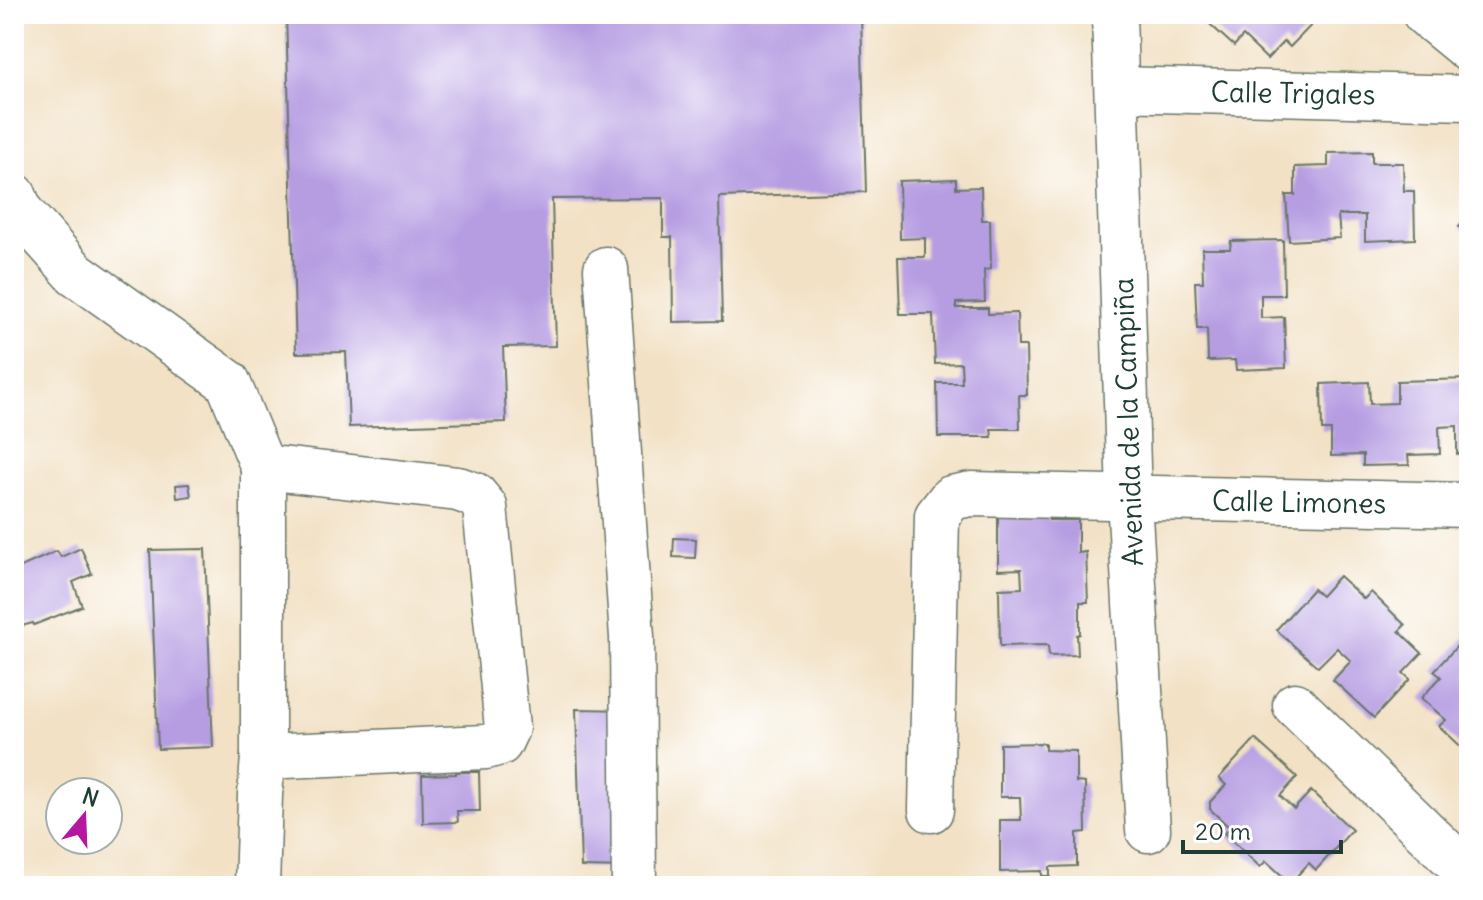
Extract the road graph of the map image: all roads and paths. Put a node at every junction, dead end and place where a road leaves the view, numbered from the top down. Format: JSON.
{"nodes":[{"id":1,"x":1114,"y":14,"type":"edge"},
{"id":2,"x":1425,"y":14,"type":"edge"},
{"id":3,"x":1469,"y":50,"type":"edge"},
{"id":4,"x":1117,"y":89,"type":"junction"},
{"id":5,"x":1469,"y":98,"type":"edge"},
{"id":6,"x":14,"y":195,"type":"edge"},
{"id":7,"x":606,"y":269,"type":"dead end"},
{"id":8,"x":263,"y":467,"type":"junction"},
{"id":9,"x":1129,"y":498,"type":"junction"},
{"id":10,"x":1469,"y":505,"type":"edge"},
{"id":11,"x":1295,"y":705,"type":"dead end"},
{"id":12,"x":263,"y":757,"type":"junction"},
{"id":13,"x":931,"y":810,"type":"dead end"},
{"id":14,"x":1148,"y":830,"type":"dead end"},
{"id":15,"x":1469,"y":874,"type":"edge"},
{"id":16,"x":257,"y":886,"type":"edge"},
{"id":17,"x":634,"y":886,"type":"edge"}],
"edges":[{"from":1,"to":4,"type":"street","name":"Avenida de la Campiña"},
{"from":2,"to":3,"type":"street"},
{"from":4,"to":5,"type":"street","name":"Calle Trigales"},
{"from":4,"to":9,"type":"street","name":"Avenida de la Campiña"},
{"from":6,"to":8,"type":"street"},
{"from":7,"to":17,"type":"street"},
{"from":8,"to":12,"type":"street"},
{"from":8,"to":12,"type":"street"},
{"from":9,"to":10,"type":"street","name":"Calle Limones"},
{"from":9,"to":13,"type":"street","name":"Calle Limones"},
{"from":9,"to":14,"type":"street","name":"Avenida de la Campiña"},
{"from":11,"to":15,"type":"street"},
{"from":12,"to":16,"type":"street"}]}
